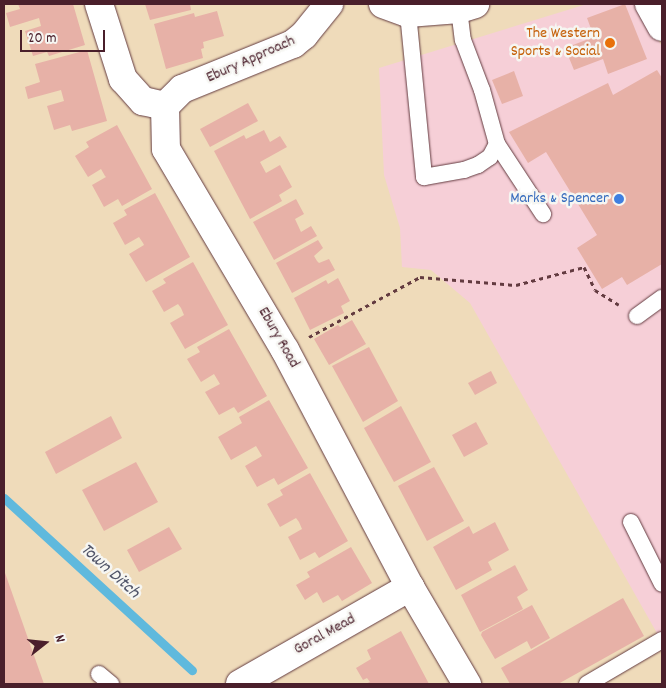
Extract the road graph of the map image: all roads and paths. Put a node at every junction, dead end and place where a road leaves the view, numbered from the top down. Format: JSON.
{"nodes":[{"id":1,"x":99,"y":4,"type":"edge"},
{"id":2,"x":329,"y":4,"type":"edge"},
{"id":3,"x":383,"y":4,"type":"edge"},
{"id":4,"x":648,"y":4,"type":"edge"},
{"id":5,"x":467,"y":6,"type":"edge"},
{"id":6,"x":408,"y":13,"type":"junction"},
{"id":7,"x":662,"y":28,"type":"edge"},
{"id":8,"x":165,"y":106,"type":"junction"},
{"id":9,"x":497,"y":144,"type":"junction"},
{"id":10,"x":543,"y":214,"type":"dead end"},
{"id":11,"x":662,"y":298,"type":"edge"},
{"id":12,"x":637,"y":316,"type":"joint"},
{"id":13,"x":285,"y":350,"type":"junction"},
{"id":14,"x":631,"y":522,"type":"dead end"},
{"id":15,"x":656,"y":556,"type":"edge"},
{"id":16,"x":662,"y":584,"type":"edge"},
{"id":17,"x":410,"y":587,"type":"junction"},
{"id":18,"x":662,"y":640,"type":"edge"},
{"id":19,"x":240,"y":684,"type":"edge"},
{"id":20,"x":467,"y":684,"type":"edge"},
{"id":21,"x":587,"y":684,"type":"edge"}],
"edges":[{"from":1,"to":8,"type":"street"},
{"from":2,"to":8,"type":"street","name":"Ebury Approach"},
{"from":3,"to":6,"type":"street"},
{"from":4,"to":7,"type":"street"},
{"from":5,"to":6,"type":"street"},
{"from":5,"to":9,"type":"lane"},
{"from":6,"to":9,"type":"lane"},
{"from":8,"to":13,"type":"street","name":"Ebury Road"},
{"from":9,"to":10,"type":"lane"},
{"from":11,"to":12,"type":"lane"},
{"from":12,"to":13,"type":"path"},
{"from":13,"to":17,"type":"street","name":"Ebury Road"},
{"from":14,"to":15,"type":"lane"},
{"from":15,"to":16,"type":"lane"},
{"from":17,"to":19,"type":"street","name":"Goral Mead"},
{"from":17,"to":20,"type":"street","name":"Ebury Road"},
{"from":18,"to":21,"type":"lane"}]}
